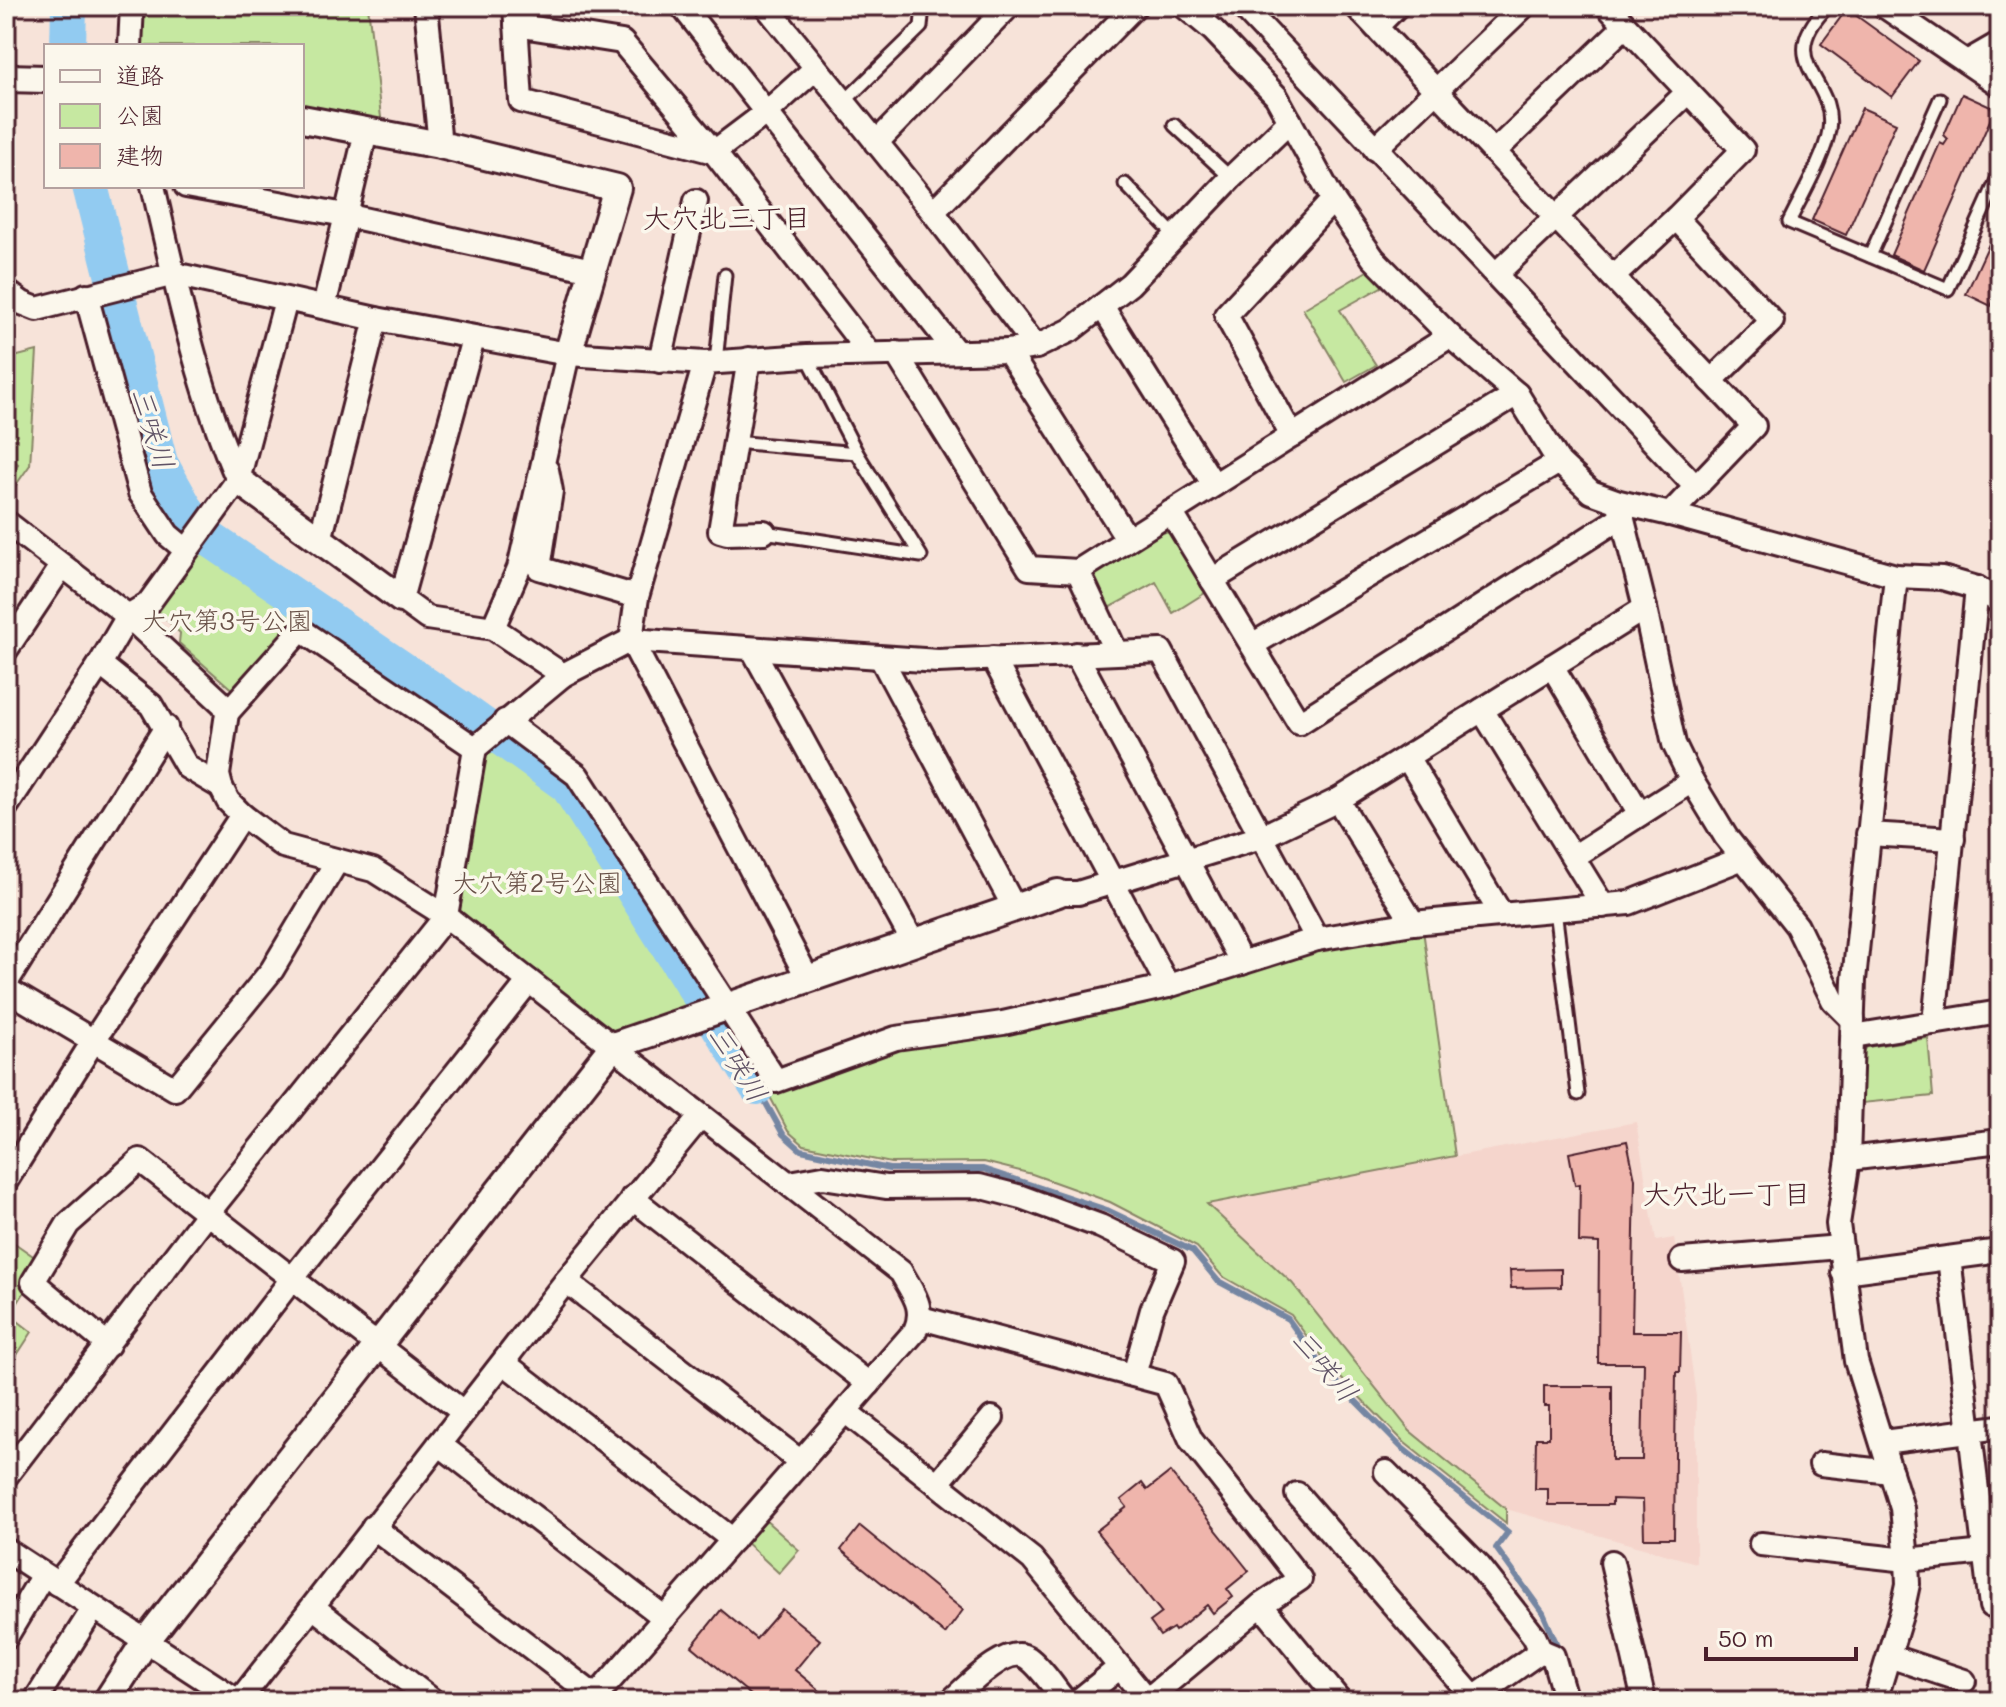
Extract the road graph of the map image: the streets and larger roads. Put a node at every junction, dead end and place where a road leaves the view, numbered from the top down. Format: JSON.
{"nodes":[{"id":1,"x":132,"y":6,"type":"edge"},
{"id":2,"x":426,"y":6,"type":"edge"},
{"id":3,"x":682,"y":6,"type":"edge"},
{"id":4,"x":766,"y":6,"type":"edge"},
{"id":5,"x":1009,"y":6,"type":"edge"},
{"id":6,"x":1135,"y":6,"type":"edge"},
{"id":7,"x":1184,"y":6,"type":"edge"},
{"id":8,"x":1242,"y":6,"type":"edge"},
{"id":9,"x":1356,"y":6,"type":"edge"},
{"id":10,"x":1397,"y":6,"type":"edge"},
{"id":11,"x":1524,"y":6,"type":"edge"},
{"id":12,"x":1607,"y":6,"type":"edge"},
{"id":13,"x":1884,"y":6,"type":"edge"},
{"id":14,"x":515,"y":16,"type":"edge"},
{"id":15,"x":1625,"y":26,"type":"junction"},
{"id":16,"x":1376,"y":27,"type":"junction"},
{"id":17,"x":2000,"y":43,"type":"edge"},
{"id":18,"x":130,"y":44,"type":"edge"},
{"id":19,"x":1967,"y":62,"type":"junction"},
{"id":20,"x":816,"y":68,"type":"junction"},
{"id":21,"x":6,"y":78,"type":"edge"},
{"id":22,"x":44,"y":79,"type":"edge"},
{"id":23,"x":2000,"y":85,"type":"edge"},
{"id":24,"x":1437,"y":91,"type":"junction"},
{"id":25,"x":1688,"y":92,"type":"junction"},
{"id":26,"x":767,"y":112,"type":"junction"},
{"id":27,"x":304,"y":119,"type":"edge"},
{"id":28,"x":1290,"y":121,"type":"junction"},
{"id":29,"x":366,"y":132,"type":"junction"},
{"id":30,"x":876,"y":143,"type":"junction"},
{"id":31,"x":440,"y":145,"type":"junction"},
{"id":32,"x":1375,"y":149,"type":"junction"},
{"id":33,"x":714,"y":152,"type":"junction"},
{"id":34,"x":1494,"y":152,"type":"junction"},
{"id":35,"x":153,"y":188,"type":"edge"},
{"id":36,"x":197,"y":188,"type":"edge"},
{"id":37,"x":1333,"y":200,"type":"junction"},
{"id":38,"x":696,"y":201,"type":"dead end"},
{"id":39,"x":933,"y":212,"type":"junction"},
{"id":40,"x":345,"y":215,"type":"junction"},
{"id":41,"x":1556,"y":217,"type":"junction"},
{"id":42,"x":1676,"y":218,"type":"junction"},
{"id":43,"x":592,"y":270,"type":"junction"},
{"id":44,"x":174,"y":274,"type":"junction"},
{"id":45,"x":1496,"y":274,"type":"junction"},
{"id":46,"x":1613,"y":277,"type":"junction"},
{"id":47,"x":6,"y":291,"type":"edge"},
{"id":48,"x":86,"y":295,"type":"junction"},
{"id":49,"x":286,"y":300,"type":"junction"},
{"id":50,"x":1102,"y":306,"type":"junction"},
{"id":51,"x":324,"y":307,"type":"junction"},
{"id":52,"x":376,"y":319,"type":"junction"},
{"id":53,"x":1450,"y":336,"type":"junction"},
{"id":54,"x":473,"y":339,"type":"junction"},
{"id":55,"x":1036,"y":347,"type":"junction"},
{"id":56,"x":1008,"y":351,"type":"junction"},
{"id":57,"x":956,"y":352,"type":"junction"},
{"id":58,"x":896,"y":353,"type":"junction"},
{"id":59,"x":568,"y":354,"type":"junction"},
{"id":60,"x":870,"y":354,"type":"junction"},
{"id":61,"x":749,"y":359,"type":"junction"},
{"id":62,"x":660,"y":361,"type":"junction"},
{"id":63,"x":710,"y":363,"type":"junction"},
{"id":64,"x":1711,"y":381,"type":"junction"},
{"id":65,"x":1517,"y":394,"type":"junction"},
{"id":66,"x":1292,"y":436,"type":"junction"},
{"id":67,"x":544,"y":453,"type":"junction"},
{"id":68,"x":1559,"y":462,"type":"junction"},
{"id":69,"x":238,"y":480,"type":"junction"},
{"id":70,"x":1214,"y":485,"type":"junction"},
{"id":71,"x":1695,"y":486,"type":"junction"},
{"id":72,"x":1621,"y":509,"type":"junction"},
{"id":73,"x":1171,"y":512,"type":"junction"},
{"id":74,"x":1670,"y":514,"type":"junction"},
{"id":75,"x":6,"y":522,"type":"edge"},
{"id":76,"x":764,"y":532,"type":"road end"},
{"id":77,"x":196,"y":537,"type":"junction"},
{"id":78,"x":1127,"y":538,"type":"junction"},
{"id":79,"x":320,"y":540,"type":"junction"},
{"id":80,"x":62,"y":566,"type":"junction"},
{"id":81,"x":1078,"y":571,"type":"junction"},
{"id":82,"x":1896,"y":576,"type":"junction"},
{"id":83,"x":1212,"y":580,"type":"junction"},
{"id":84,"x":1977,"y":588,"type":"junction"},
{"id":85,"x":637,"y":597,"type":"junction"},
{"id":86,"x":401,"y":599,"type":"junction"},
{"id":87,"x":2000,"y":602,"type":"edge"},
{"id":88,"x":1645,"y":608,"type":"junction"},
{"id":89,"x":128,"y":616,"type":"junction"},
{"id":90,"x":493,"y":628,"type":"junction"},
{"id":91,"x":631,"y":640,"type":"junction"},
{"id":92,"x":1252,"y":645,"type":"junction"},
{"id":93,"x":6,"y":650,"type":"edge"},
{"id":94,"x":753,"y":650,"type":"junction"},
{"id":95,"x":1116,"y":652,"type":"junction"},
{"id":96,"x":1076,"y":654,"type":"junction"},
{"id":97,"x":881,"y":658,"type":"junction"},
{"id":98,"x":993,"y":658,"type":"junction"},
{"id":99,"x":100,"y":664,"type":"junction"},
{"id":100,"x":1552,"y":666,"type":"junction"},
{"id":101,"x":563,"y":675,"type":"junction"},
{"id":102,"x":1482,"y":710,"type":"junction"},
{"id":103,"x":227,"y":713,"type":"junction"},
{"id":104,"x":505,"y":721,"type":"junction"},
{"id":105,"x":166,"y":727,"type":"junction"},
{"id":106,"x":475,"y":748,"type":"junction"},
{"id":107,"x":1407,"y":757,"type":"junction"},
{"id":108,"x":1692,"y":781,"type":"junction"},
{"id":109,"x":221,"y":787,"type":"junction"},
{"id":110,"x":1338,"y":800,"type":"junction"},
{"id":111,"x":6,"y":807,"type":"edge"},
{"id":112,"x":1640,"y":814,"type":"junction"},
{"id":113,"x":242,"y":815,"type":"junction"},
{"id":114,"x":1868,"y":834,"type":"junction"},
{"id":115,"x":1261,"y":837,"type":"junction"},
{"id":116,"x":1953,"y":839,"type":"junction"},
{"id":117,"x":1575,"y":856,"type":"junction"},
{"id":118,"x":1743,"y":858,"type":"junction"},
{"id":119,"x":1186,"y":860,"type":"junction"},
{"id":120,"x":337,"y":861,"type":"junction"},
{"id":121,"x":1113,"y":882,"type":"junction"},
{"id":122,"x":1058,"y":893,"type":"joint"},
{"id":123,"x":1603,"y":906,"type":"junction"},
{"id":124,"x":1014,"y":907,"type":"junction"},
{"id":125,"x":1501,"y":914,"type":"junction"},
{"id":126,"x":446,"y":916,"type":"junction"},
{"id":127,"x":1413,"y":923,"type":"junction"},
{"id":128,"x":1317,"y":939,"type":"junction"},
{"id":129,"x":913,"y":942,"type":"junction"},
{"id":130,"x":1242,"y":963,"type":"junction"},
{"id":131,"x":808,"y":979,"type":"junction"},
{"id":132,"x":529,"y":981,"type":"junction"},
{"id":133,"x":6,"y":986,"type":"edge"},
{"id":134,"x":1168,"y":986,"type":"junction"},
{"id":135,"x":717,"y":1010,"type":"junction"},
{"id":136,"x":2000,"y":1012,"type":"edge"},
{"id":137,"x":1934,"y":1023,"type":"junction"},
{"id":138,"x":1853,"y":1028,"type":"junction"},
{"id":139,"x":94,"y":1040,"type":"junction"},
{"id":140,"x":613,"y":1046,"type":"junction"},
{"id":141,"x":701,"y":1116,"type":"junction"},
{"id":142,"x":2000,"y":1141,"type":"edge"},
{"id":143,"x":1848,"y":1159,"type":"junction"},
{"id":144,"x":6,"y":1181,"type":"edge"},
{"id":145,"x":790,"y":1183,"type":"junction"},
{"id":146,"x":632,"y":1198,"type":"junction"},
{"id":147,"x":208,"y":1213,"type":"junction"},
{"id":148,"x":1840,"y":1247,"type":"junction"},
{"id":149,"x":2000,"y":1251,"type":"edge"},
{"id":150,"x":1949,"y":1258,"type":"junction"},
{"id":151,"x":1682,"y":1260,"type":"dead end"},
{"id":152,"x":1843,"y":1272,"type":"junction"},
{"id":153,"x":292,"y":1279,"type":"junction"},
{"id":154,"x":566,"y":1281,"type":"junction"},
{"id":155,"x":921,"y":1318,"type":"junction"},
{"id":156,"x":108,"y":1345,"type":"junction"},
{"id":157,"x":379,"y":1345,"type":"junction"},
{"id":158,"x":504,"y":1363,"type":"junction"},
{"id":159,"x":1134,"y":1375,"type":"junction"},
{"id":160,"x":869,"y":1384,"type":"junction"},
{"id":161,"x":845,"y":1411,"type":"junction"},
{"id":162,"x":463,"y":1412,"type":"junction"},
{"id":163,"x":992,"y":1418,"type":"dead end"},
{"id":164,"x":2000,"y":1427,"type":"edge"},
{"id":165,"x":1970,"y":1431,"type":"junction"},
{"id":166,"x":1883,"y":1442,"type":"junction"},
{"id":167,"x":439,"y":1444,"type":"junction"},
{"id":168,"x":801,"y":1462,"type":"junction"},
{"id":169,"x":1821,"y":1464,"type":"dead end"},
{"id":170,"x":1386,"y":1472,"type":"dead end"},
{"id":171,"x":1891,"y":1472,"type":"junction"},
{"id":172,"x":6,"y":1476,"type":"edge"},
{"id":173,"x":937,"y":1484,"type":"junction"},
{"id":174,"x":1297,"y":1494,"type":"dead end"},
{"id":175,"x":373,"y":1527,"type":"junction"},
{"id":176,"x":733,"y":1540,"type":"junction"},
{"id":177,"x":1761,"y":1544,"type":"dead end"},
{"id":178,"x":6,"y":1550,"type":"edge"},
{"id":179,"x":1985,"y":1552,"type":"junction"},
{"id":180,"x":1907,"y":1560,"type":"junction"},
{"id":181,"x":1612,"y":1562,"type":"dead end"},
{"id":182,"x":50,"y":1580,"type":"junction"},
{"id":183,"x":1261,"y":1605,"type":"junction"},
{"id":184,"x":2000,"y":1605,"type":"edge"},
{"id":185,"x":313,"y":1607,"type":"junction"},
{"id":186,"x":93,"y":1609,"type":"junction"},
{"id":187,"x":665,"y":1618,"type":"junction"},
{"id":188,"x":6,"y":1637,"type":"edge"},
{"id":189,"x":145,"y":1642,"type":"junction"},
{"id":190,"x":1541,"y":1651,"type":"junction"},
{"id":191,"x":1889,"y":1656,"type":"junction"},
{"id":192,"x":1120,"y":1667,"type":"junction"},
{"id":193,"x":1964,"y":1681,"type":"dead end"},
{"id":194,"x":212,"y":1694,"type":"edge"},
{"id":195,"x":594,"y":1699,"type":"edge"},
{"id":196,"x":35,"y":1701,"type":"edge"},
{"id":197,"x":107,"y":1701,"type":"edge"},
{"id":198,"x":239,"y":1701,"type":"edge"},
{"id":199,"x":433,"y":1701,"type":"edge"},
{"id":200,"x":951,"y":1701,"type":"edge"},
{"id":201,"x":1065,"y":1701,"type":"edge"},
{"id":202,"x":1078,"y":1701,"type":"edge"},
{"id":203,"x":1340,"y":1701,"type":"edge"},
{"id":204,"x":1566,"y":1701,"type":"edge"},
{"id":205,"x":1644,"y":1701,"type":"edge"},
{"id":206,"x":1875,"y":1701,"type":"edge"}],
"edges":[{"from":1,"to":18,"type":"street"},
{"from":2,"to":31,"type":"street"},
{"from":3,"to":26,"type":"street"},
{"from":4,"to":20,"type":"street"},
{"from":5,"to":30,"type":"street"},
{"from":6,"to":39,"type":"street"},
{"from":7,"to":28,"type":"street"},
{"from":8,"to":32,"type":"street"},
{"from":9,"to":16,"type":"street"},
{"from":10,"to":16,"type":"street"},
{"from":11,"to":24,"type":"street"},
{"from":12,"to":15,"type":"street"},
{"from":13,"to":19,"type":"street"},
{"from":14,"to":33,"type":"street"},
{"from":14,"to":33,"type":"street"},
{"from":15,"to":25,"type":"street"},
{"from":15,"to":34,"type":"street"},
{"from":16,"to":24,"type":"street"},
{"from":17,"to":19,"type":"street"},
{"from":19,"to":23,"type":"street"},
{"from":20,"to":26,"type":"street"},
{"from":20,"to":30,"type":"street"},
{"from":21,"to":22,"type":"street"},
{"from":24,"to":32,"type":"street"},
{"from":24,"to":34,"type":"street"},
{"from":25,"to":41,"type":"street"},
{"from":25,"to":42,"type":"street"},
{"from":26,"to":33,"type":"street"},
{"from":26,"to":57,"type":"street"},
{"from":27,"to":29,"type":"street"},
{"from":28,"to":37,"type":"street"},
{"from":28,"to":50,"type":"street"},
{"from":29,"to":31,"type":"street"},
{"from":29,"to":40,"type":"street"},
{"from":30,"to":39,"type":"street"},
{"from":31,"to":43,"type":"street"},
{"from":32,"to":45,"type":"street"},
{"from":33,"to":60,"type":"street"},
{"from":34,"to":41,"type":"street"},
{"from":35,"to":44,"type":"street"},
{"from":36,"to":40,"type":"street"},
{"from":37,"to":53,"type":"street"},
{"from":37,"to":66,"type":"street"},
{"from":38,"to":62,"type":"street"},
{"from":39,"to":55,"type":"street"},
{"from":40,"to":43,"type":"street"},
{"from":40,"to":51,"type":"street"},
{"from":41,"to":45,"type":"street"},
{"from":41,"to":46,"type":"street"},
{"from":42,"to":46,"type":"street"},
{"from":42,"to":64,"type":"street"},
{"from":43,"to":59,"type":"street"},
{"from":44,"to":48,"type":"street"},
{"from":44,"to":49,"type":"street"},
{"from":44,"to":69,"type":"street"},
{"from":45,"to":71,"type":"street"},
{"from":46,"to":64,"type":"street"},
{"from":47,"to":48,"type":"street"},
{"from":48,"to":77,"type":"street"},
{"from":49,"to":51,"type":"street"},
{"from":49,"to":69,"type":"street"},
{"from":50,"to":55,"type":"street"},
{"from":50,"to":70,"type":"street"},
{"from":51,"to":52,"type":"street"},
{"from":52,"to":54,"type":"street"},
{"from":52,"to":79,"type":"street"},
{"from":53,"to":65,"type":"street"},
{"from":53,"to":66,"type":"street"},
{"from":54,"to":59,"type":"street"},
{"from":54,"to":86,"type":"street"},
{"from":55,"to":56,"type":"street"},
{"from":56,"to":57,"type":"street"},
{"from":56,"to":78,"type":"street"},
{"from":57,"to":58,"type":"street"},
{"from":58,"to":60,"type":"street"},
{"from":58,"to":81,"type":"street"},
{"from":59,"to":62,"type":"street"},
{"from":59,"to":67,"type":"street"},
{"from":60,"to":61,"type":"street"},
{"from":61,"to":63,"type":"street"},
{"from":61,"to":76,"type":"street"},
{"from":62,"to":63,"type":"street"},
{"from":63,"to":85,"type":"street"},
{"from":64,"to":71,"type":"street"},
{"from":65,"to":68,"type":"street"},
{"from":65,"to":83,"type":"street"},
{"from":66,"to":70,"type":"street"},
{"from":67,"to":85,"type":"street"},
{"from":67,"to":90,"type":"street"},
{"from":68,"to":72,"type":"street"},
{"from":68,"to":92,"type":"street"},
{"from":69,"to":77,"type":"street"},
{"from":69,"to":79,"type":"street"},
{"from":70,"to":73,"type":"street"},
{"from":71,"to":74,"type":"street"},
{"from":72,"to":74,"type":"street"},
{"from":72,"to":88,"type":"street"},
{"from":72,"to":92,"type":"street"},
{"from":73,"to":78,"type":"street"},
{"from":73,"to":83,"type":"street"},
{"from":74,"to":82,"type":"street"},
{"from":75,"to":80,"type":"street"},
{"from":77,"to":89,"type":"street"},
{"from":78,"to":81,"type":"street"},
{"from":79,"to":86,"type":"street"},
{"from":80,"to":89,"type":"street"},
{"from":80,"to":93,"type":"street"},
{"from":81,"to":95,"type":"street"},
{"from":82,"to":84,"type":"street"},
{"from":82,"to":114,"type":"street"},
{"from":83,"to":92,"type":"street"},
{"from":84,"to":87,"type":"street"},
{"from":84,"to":116,"type":"street"},
{"from":85,"to":91,"type":"street"},
{"from":86,"to":90,"type":"street"},
{"from":88,"to":100,"type":"street"},
{"from":88,"to":108,"type":"street"},
{"from":89,"to":99,"type":"street"},
{"from":89,"to":103,"type":"street"},
{"from":90,"to":101,"type":"street"},
{"from":91,"to":94,"type":"street"},
{"from":91,"to":101,"type":"street"},
{"from":91,"to":131,"type":"street"},
{"from":94,"to":97,"type":"street"},
{"from":94,"to":129,"type":"street"},
{"from":95,"to":96,"type":"street"},
{"from":95,"to":115,"type":"street"},
{"from":96,"to":98,"type":"street"},
{"from":96,"to":119,"type":"street"},
{"from":97,"to":98,"type":"street"},
{"from":97,"to":124,"type":"street"},
{"from":98,"to":121,"type":"street"},
{"from":99,"to":105,"type":"street"},
{"from":99,"to":111,"type":"street"},
{"from":100,"to":102,"type":"street"},
{"from":100,"to":112,"type":"street"},
{"from":101,"to":104,"type":"street"},
{"from":102,"to":107,"type":"street"},
{"from":102,"to":117,"type":"street"},
{"from":103,"to":106,"type":"street"},
{"from":103,"to":109,"type":"street"},
{"from":104,"to":106,"type":"street"},
{"from":104,"to":135,"type":"street"},
{"from":105,"to":109,"type":"street"},
{"from":105,"to":133,"type":"street"},
{"from":106,"to":126,"type":"street"},
{"from":107,"to":110,"type":"street"},
{"from":107,"to":125,"type":"street"},
{"from":108,"to":112,"type":"street"},
{"from":108,"to":118,"type":"street"},
{"from":109,"to":113,"type":"street"},
{"from":110,"to":115,"type":"street"},
{"from":110,"to":127,"type":"street"},
{"from":112,"to":117,"type":"street"},
{"from":113,"to":120,"type":"street"},
{"from":113,"to":139,"type":"street"},
{"from":114,"to":116,"type":"street"},
{"from":114,"to":138,"type":"street"},
{"from":115,"to":119,"type":"street"},
{"from":115,"to":128,"type":"street"},
{"from":116,"to":137,"type":"street"},
{"from":117,"to":123,"type":"street"},
{"from":118,"to":123,"type":"street"},
{"from":118,"to":138,"type":"street"},
{"from":119,"to":121,"type":"street"},
{"from":119,"to":130,"type":"street"},
{"from":120,"to":126,"type":"street"},
{"from":120,"to":139,"type":"street"},
{"from":121,"to":122,"type":"street"},
{"from":121,"to":134,"type":"street"},
{"from":122,"to":124,"type":"street"},
{"from":123,"to":125,"type":"street"},
{"from":124,"to":129,"type":"street"},
{"from":125,"to":127,"type":"street"},
{"from":126,"to":132,"type":"street"},
{"from":126,"to":147,"type":"street"},
{"from":127,"to":128,"type":"street"},
{"from":128,"to":130,"type":"street"},
{"from":129,"to":131,"type":"street"},
{"from":130,"to":134,"type":"street"},
{"from":131,"to":135,"type":"street"},
{"from":132,"to":140,"type":"street"},
{"from":132,"to":153,"type":"street"},
{"from":133,"to":139,"type":"street"},
{"from":134,"to":135,"type":"street"},
{"from":135,"to":140,"type":"street"},
{"from":136,"to":137,"type":"street"},
{"from":137,"to":138,"type":"street"},
{"from":138,"to":143,"type":"street"},
{"from":139,"to":144,"type":"street"},
{"from":140,"to":141,"type":"street"},
{"from":140,"to":157,"type":"street"},
{"from":141,"to":145,"type":"street"},
{"from":141,"to":146,"type":"street"},
{"from":142,"to":143,"type":"street"},
{"from":143,"to":148,"type":"street"},
{"from":145,"to":155,"type":"street"},
{"from":145,"to":159,"type":"street"},
{"from":146,"to":154,"type":"street"},
{"from":146,"to":160,"type":"street"},
{"from":147,"to":153,"type":"street"},
{"from":147,"to":156,"type":"street"},
{"from":147,"to":156,"type":"street"},
{"from":148,"to":151,"type":"street"},
{"from":148,"to":152,"type":"street"},
{"from":149,"to":150,"type":"street"},
{"from":150,"to":152,"type":"street"},
{"from":150,"to":165,"type":"street"},
{"from":152,"to":166,"type":"street"},
{"from":153,"to":157,"type":"street"},
{"from":153,"to":182,"type":"street"},
{"from":154,"to":158,"type":"street"},
{"from":154,"to":168,"type":"street"},
{"from":155,"to":159,"type":"street"},
{"from":155,"to":160,"type":"street"},
{"from":156,"to":172,"type":"street"},
{"from":157,"to":162,"type":"street"},
{"from":157,"to":189,"type":"street"},
{"from":158,"to":162,"type":"street"},
{"from":158,"to":176,"type":"street"},
{"from":159,"to":183,"type":"street"},
{"from":160,"to":161,"type":"street"},
{"from":161,"to":168,"type":"street"},
{"from":161,"to":173,"type":"street"},
{"from":162,"to":167,"type":"street"},
{"from":163,"to":173,"type":"street"},
{"from":164,"to":165,"type":"street"},
{"from":165,"to":166,"type":"street"},
{"from":165,"to":179,"type":"street"},
{"from":166,"to":171,"type":"street"},
{"from":167,"to":175,"type":"street"},
{"from":167,"to":187,"type":"street"},
{"from":168,"to":176,"type":"street"},
{"from":169,"to":171,"type":"street"},
{"from":170,"to":190,"type":"street"},
{"from":171,"to":180,"type":"street"},
{"from":173,"to":192,"type":"street"},
{"from":174,"to":190,"type":"street"},
{"from":175,"to":185,"type":"street"},
{"from":175,"to":195,"type":"street"},
{"from":176,"to":187,"type":"street"},
{"from":177,"to":180,"type":"street"},
{"from":178,"to":182,"type":"street"},
{"from":179,"to":180,"type":"street"},
{"from":179,"to":184,"type":"street"},
{"from":180,"to":191,"type":"street"},
{"from":181,"to":205,"type":"street"},
{"from":182,"to":186,"type":"street"},
{"from":182,"to":188,"type":"street"},
{"from":183,"to":192,"type":"street"},
{"from":183,"to":203,"type":"street"},
{"from":185,"to":198,"type":"street"},
{"from":185,"to":199,"type":"street"},
{"from":186,"to":189,"type":"street"},
{"from":186,"to":196,"type":"street"},
{"from":187,"to":195,"type":"street"},
{"from":189,"to":194,"type":"street"},
{"from":189,"to":197,"type":"street"},
{"from":190,"to":204,"type":"street"},
{"from":191,"to":193,"type":"street"},
{"from":191,"to":206,"type":"street"},
{"from":192,"to":202,"type":"street"},
{"from":194,"to":198,"type":"street"},
{"from":200,"to":201,"type":"street"}]}
